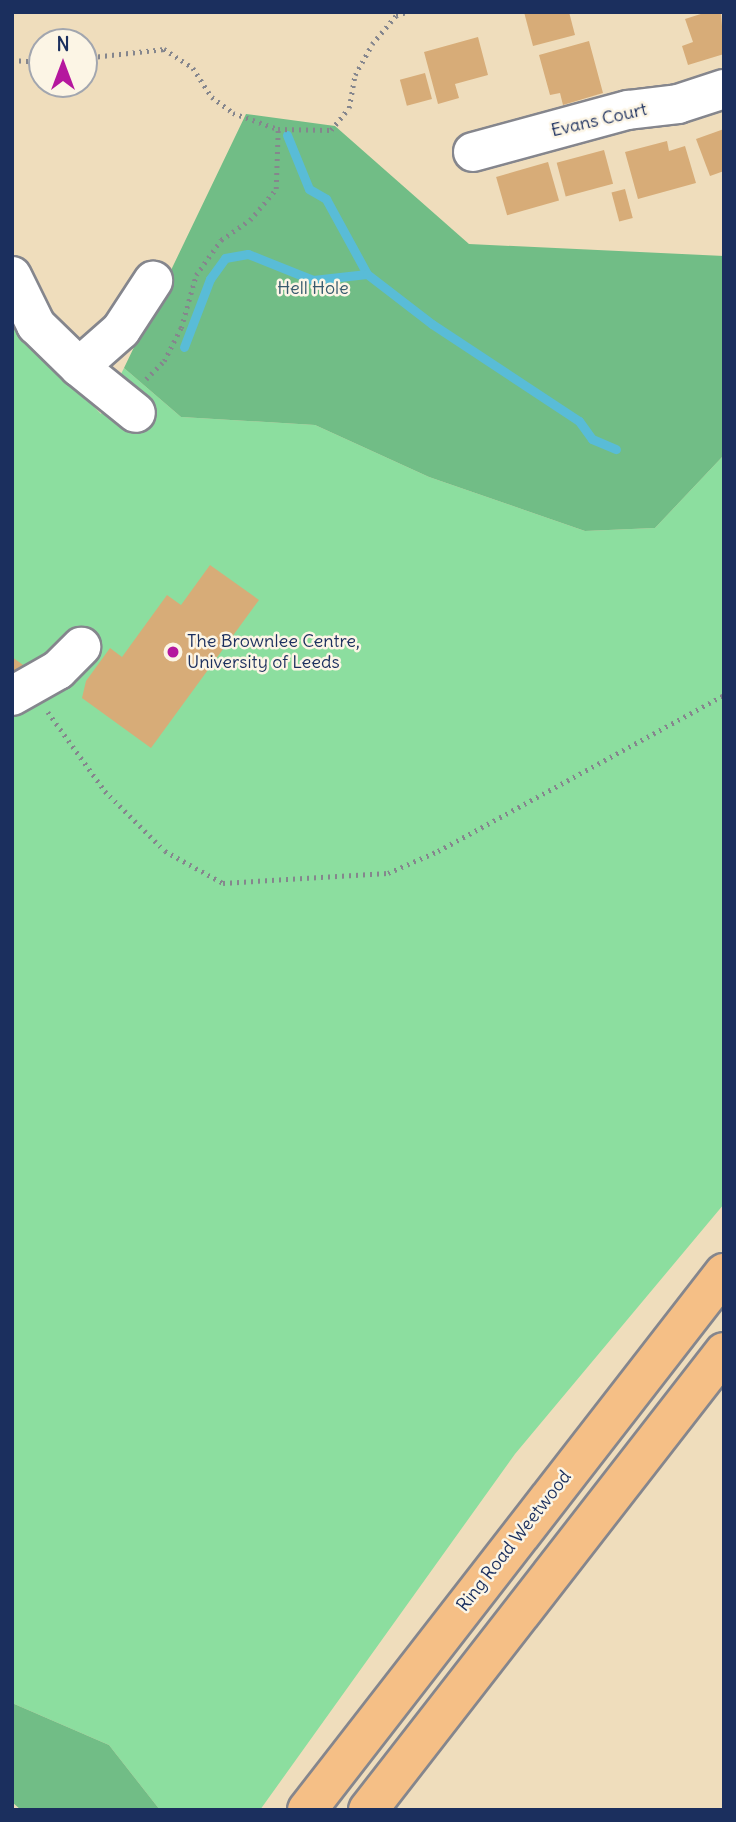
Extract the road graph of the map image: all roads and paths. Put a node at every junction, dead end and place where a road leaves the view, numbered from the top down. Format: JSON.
{"nodes":[{"id":1,"x":407,"y":12,"type":"edge"},
{"id":2,"x":98,"y":56,"type":"edge"},
{"id":3,"x":724,"y":89,"type":"edge"},
{"id":4,"x":278,"y":129,"type":"junction"},
{"id":5,"x":473,"y":152,"type":"dead end"},
{"id":6,"x":12,"y":276,"type":"edge"},
{"id":7,"x":153,"y":281,"type":"dead end"},
{"id":8,"x":79,"y":368,"type":"junction"},
{"id":9,"x":130,"y":408,"type":"joint"},
{"id":10,"x":81,"y":647,"type":"dead end"},
{"id":11,"x":23,"y":692,"type":"edge"},
{"id":12,"x":724,"y":695,"type":"edge"},
{"id":13,"x":724,"y":1273,"type":"edge"},
{"id":14,"x":724,"y":1352,"type":"edge"},
{"id":15,"x":307,"y":1810,"type":"edge"},
{"id":16,"x":368,"y":1810,"type":"edge"}],
"edges":[{"from":1,"to":4,"type":"path"},
{"from":2,"to":4,"type":"path"},
{"from":3,"to":5,"type":"street","name":"Evans Court"},
{"from":4,"to":9,"type":"path"},
{"from":6,"to":8,"type":"street"},
{"from":7,"to":8,"type":"street"},
{"from":8,"to":9,"type":"street"},
{"from":10,"to":11,"type":"street"},
{"from":11,"to":12,"type":"path"},
{"from":13,"to":15,"type":"highway","name":"Ring Road Weetwood"},
{"from":14,"to":16,"type":"highway"}]}
